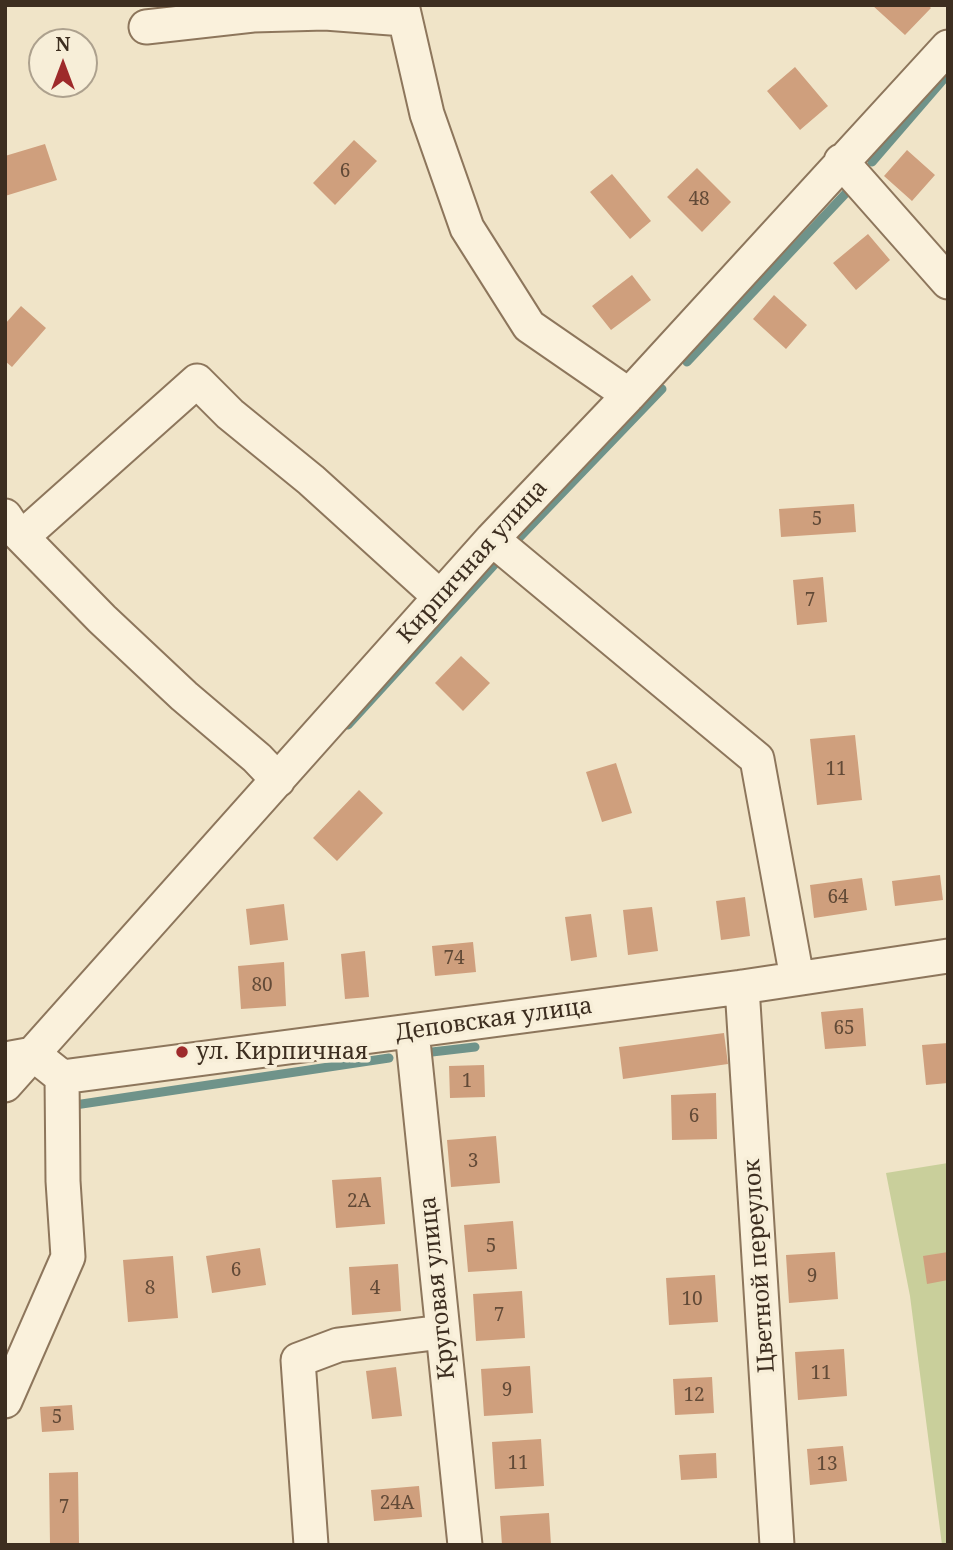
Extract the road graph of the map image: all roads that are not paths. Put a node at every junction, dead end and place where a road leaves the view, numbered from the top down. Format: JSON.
{"nodes":[{"id":1,"x":403,"y":12,"type":"edge"},
{"id":2,"x":146,"y":27,"type":"dead end"},
{"id":3,"x":948,"y":47,"type":"edge"},
{"id":4,"x":841,"y":160,"type":"junction"},
{"id":5,"x":948,"y":282,"type":"edge"},
{"id":6,"x":629,"y":395,"type":"junction"},
{"id":7,"x":13,"y":526,"type":"edge"},
{"id":8,"x":492,"y":539,"type":"junction"},
{"id":9,"x":440,"y":597,"type":"junction"},
{"id":10,"x":278,"y":780,"type":"junction"},
{"id":11,"x":948,"y":956,"type":"edge"},
{"id":12,"x":797,"y":978,"type":"junction"},
{"id":13,"x":742,"y":987,"type":"junction"},
{"id":14,"x":412,"y":1031,"type":"junction"},
{"id":15,"x":19,"y":1056,"type":"edge"},
{"id":16,"x":62,"y":1077,"type":"junction"},
{"id":17,"x":5,"y":1085,"type":"edge"},
{"id":18,"x":442,"y":1332,"type":"junction"},
{"id":19,"x":5,"y":1401,"type":"edge"},
{"id":20,"x":311,"y":1545,"type":"edge"},
{"id":21,"x":465,"y":1545,"type":"edge"},
{"id":22,"x":777,"y":1545,"type":"edge"}],
"edges":[{"from":1,"to":2,"type":"street"},
{"from":1,"to":6,"type":"street"},
{"from":3,"to":4,"type":"street","name":"Кирпичная улица"},
{"from":4,"to":5,"type":"street"},
{"from":4,"to":6,"type":"street","name":"Кирпичная улица"},
{"from":6,"to":8,"type":"street","name":"Кирпичная улица"},
{"from":7,"to":9,"type":"street"},
{"from":7,"to":10,"type":"street"},
{"from":8,"to":9,"type":"street","name":"Кирпичная улица"},
{"from":8,"to":12,"type":"street"},
{"from":9,"to":10,"type":"street","name":"Кирпичная улица"},
{"from":10,"to":15,"type":"street","name":"Кирпичная улица"},
{"from":11,"to":12,"type":"street","name":"Деповская улица"},
{"from":12,"to":13,"type":"street","name":"Деповская улица"},
{"from":13,"to":14,"type":"street","name":"Деповская улица"},
{"from":13,"to":22,"type":"street","name":"Цветной переулок"},
{"from":14,"to":16,"type":"street","name":"Деповская улица"},
{"from":14,"to":18,"type":"street","name":"Круговая улица"},
{"from":15,"to":16,"type":"street"},
{"from":15,"to":17,"type":"street","name":"Кирпичная улица"},
{"from":16,"to":19,"type":"street"},
{"from":18,"to":20,"type":"street"},
{"from":18,"to":21,"type":"street","name":"Круговая улица"}]}
